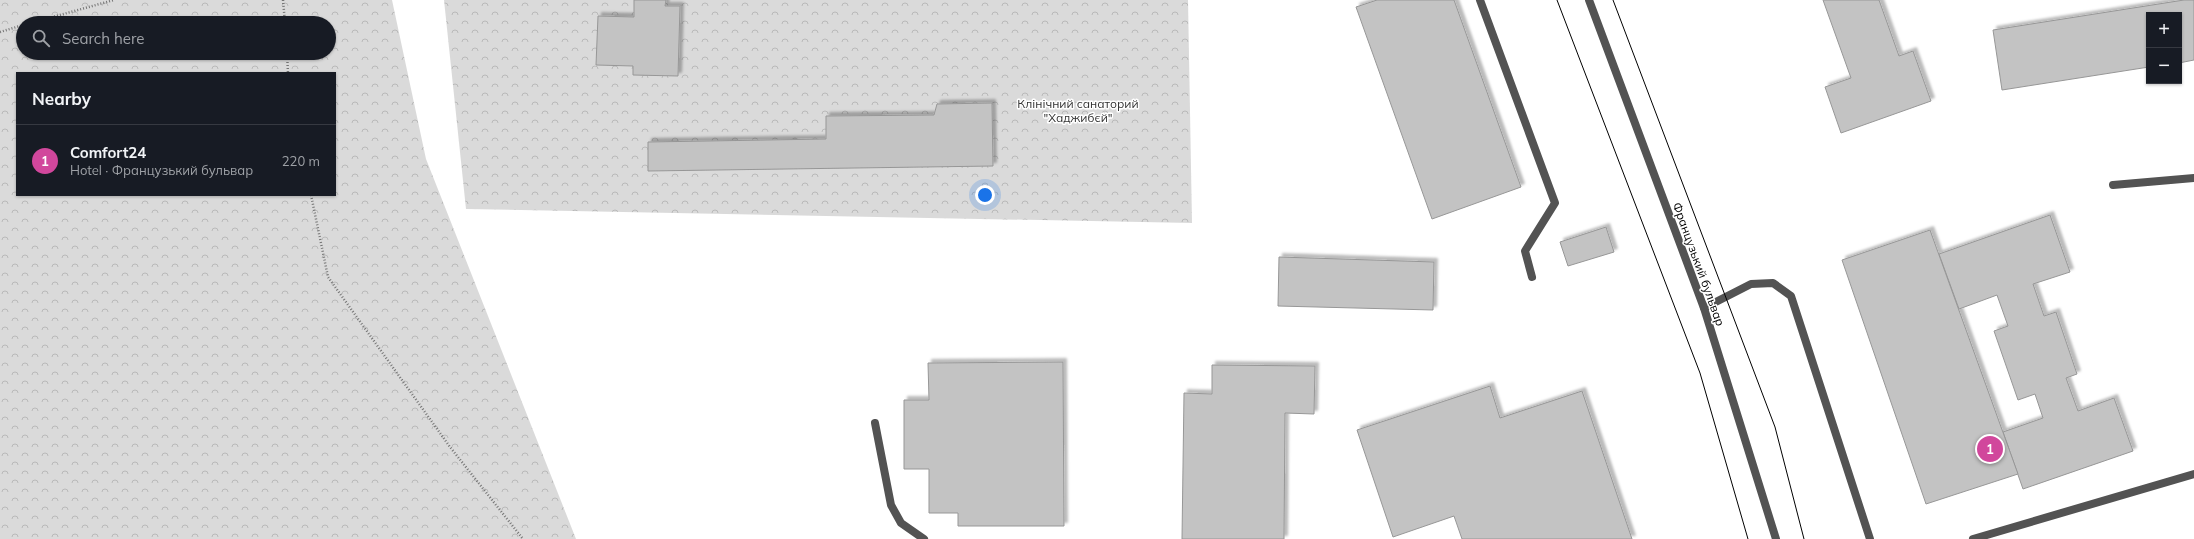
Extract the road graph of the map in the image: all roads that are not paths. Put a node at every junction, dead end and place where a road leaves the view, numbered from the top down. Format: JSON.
{"nodes":[{"id":1,"x":1480,"y":0,"type":"edge"},
{"id":2,"x":1589,"y":0,"type":"edge"},
{"id":3,"x":2194,"y":178,"type":"edge"},
{"id":4,"x":2113,"y":184,"type":"dead end"},
{"id":5,"x":1532,"y":276,"type":"dead end"},
{"id":6,"x":1704,"y":308,"type":"junction"},
{"id":7,"x":875,"y":423,"type":"dead end"},
{"id":8,"x":2194,"y":474,"type":"edge"},
{"id":9,"x":924,"y":539,"type":"edge"},
{"id":10,"x":1776,"y":539,"type":"edge"},
{"id":11,"x":1870,"y":539,"type":"edge"},
{"id":12,"x":1973,"y":539,"type":"edge"}],
"edges":[{"from":1,"to":5,"type":"street"},
{"from":2,"to":6,"type":"street","name":"Французький бульвар"},
{"from":3,"to":4,"type":"street"},
{"from":6,"to":10,"type":"street","name":"Французький бульвар"},
{"from":6,"to":11,"type":"street"},
{"from":7,"to":9,"type":"street"},
{"from":8,"to":12,"type":"street"}]}
